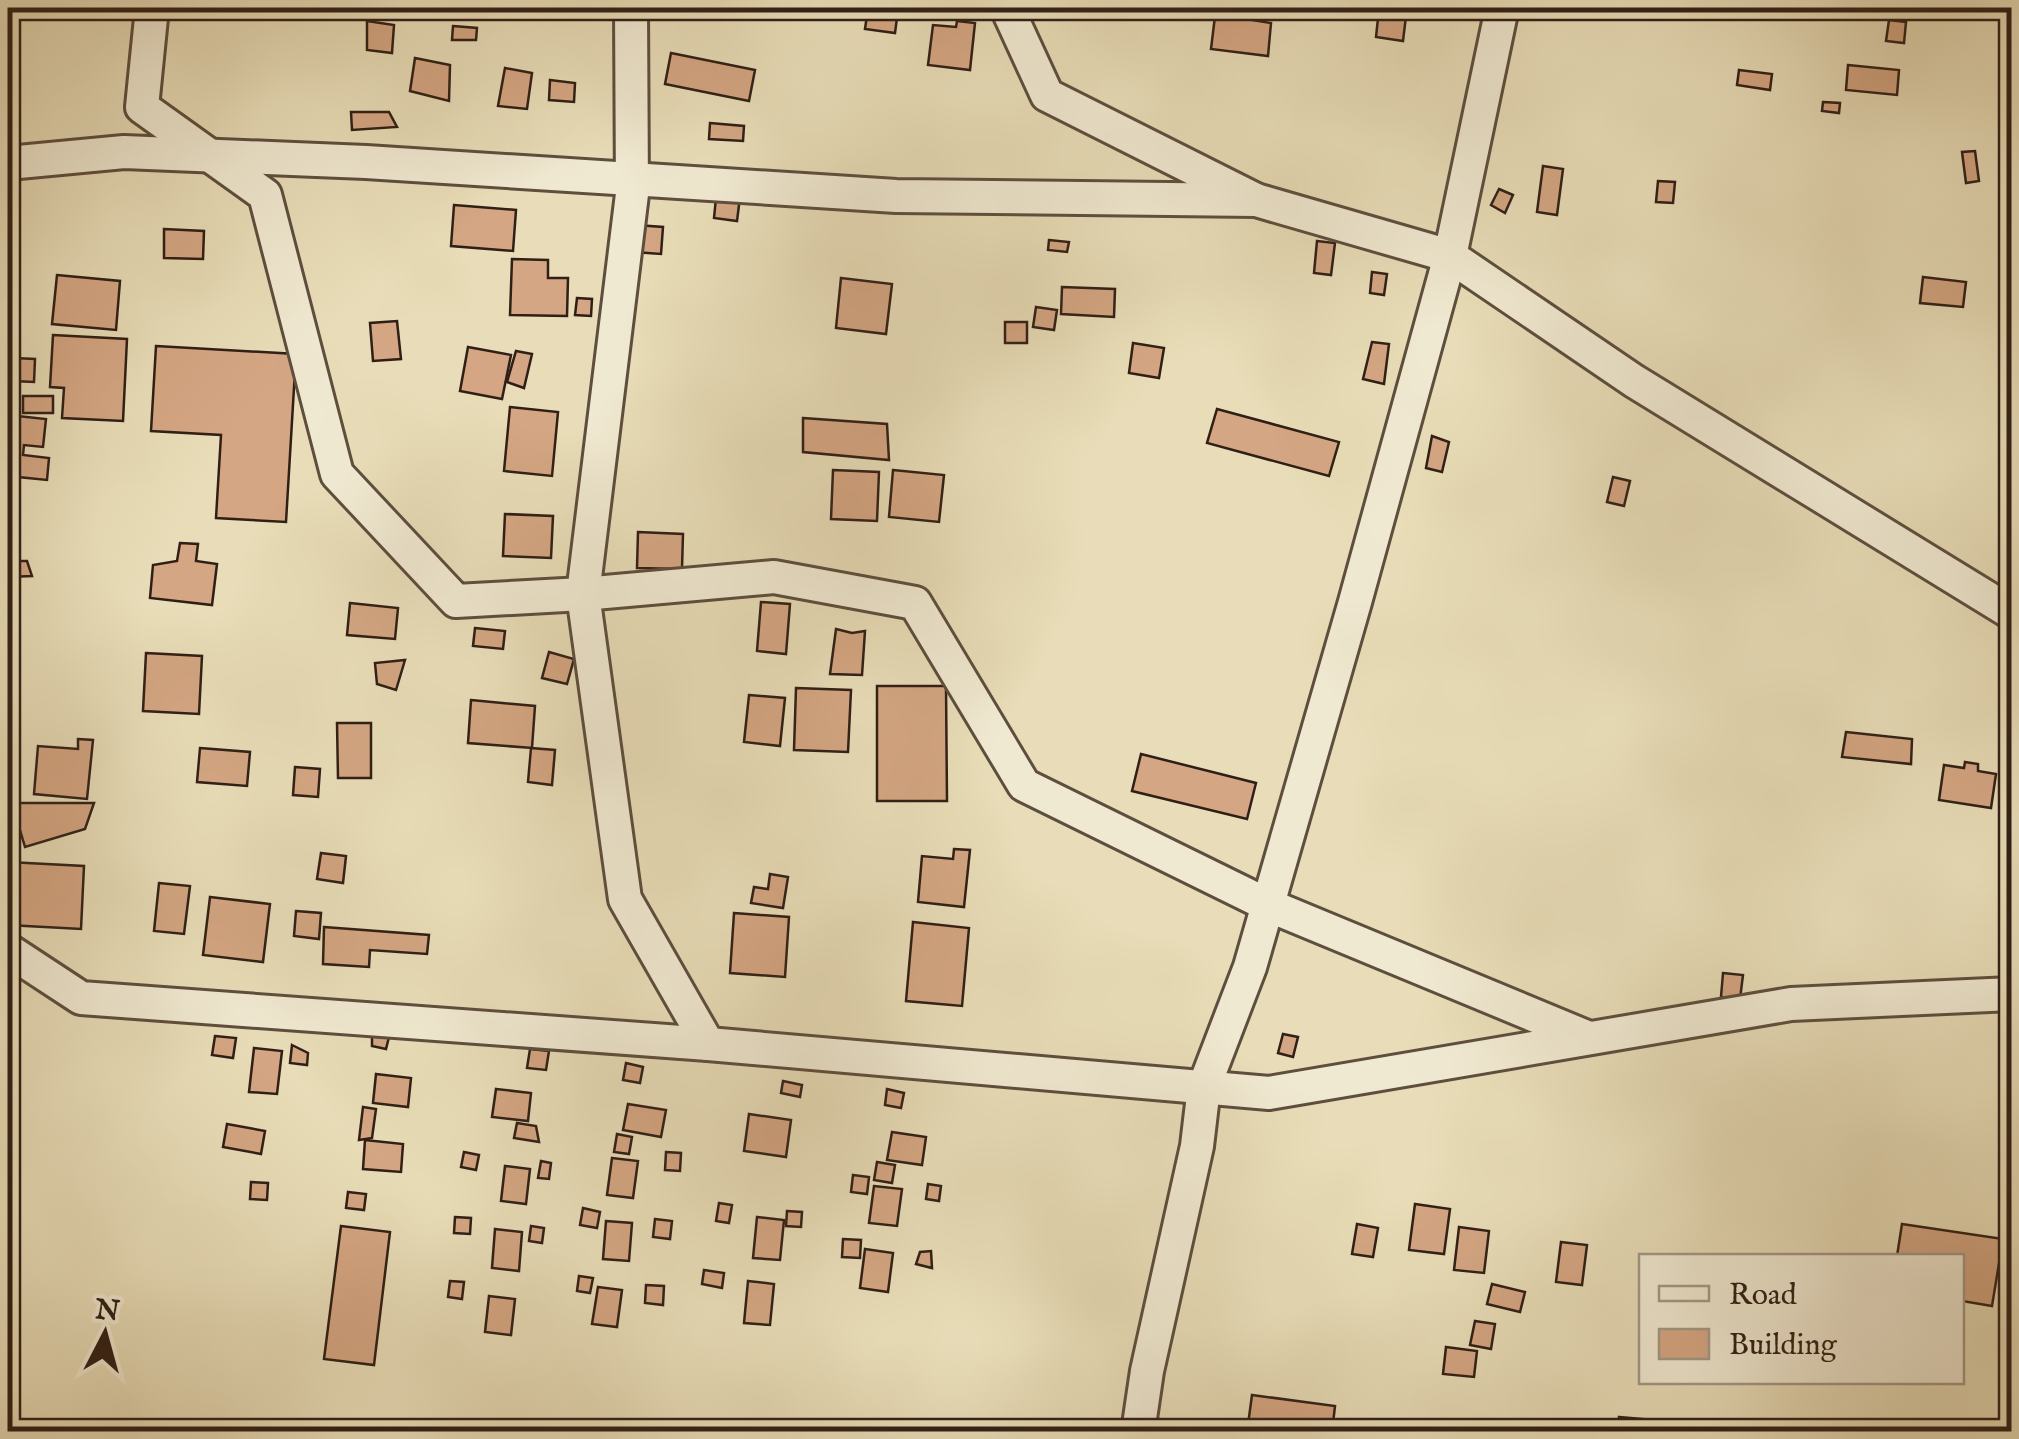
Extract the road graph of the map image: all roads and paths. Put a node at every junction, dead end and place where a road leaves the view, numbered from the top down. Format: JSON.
{"nodes":[{"id":1,"x":152,"y":8,"type":"edge"},
{"id":2,"x":631,"y":8,"type":"edge"},
{"id":3,"x":1006,"y":8,"type":"edge"},
{"id":4,"x":1502,"y":8,"type":"edge"},
{"id":5,"x":209,"y":155,"type":"junction"},
{"id":6,"x":8,"y":164,"type":"edge"},
{"id":7,"x":632,"y":178,"type":"junction"},
{"id":8,"x":1256,"y":200,"type":"junction"},
{"id":9,"x":1450,"y":256,"type":"junction"},
{"id":10,"x":583,"y":594,"type":"junction"},
{"id":11,"x":2012,"y":614,"type":"edge"},
{"id":12,"x":1268,"y":905,"type":"junction"},
{"id":13,"x":8,"y":950,"type":"edge"},
{"id":14,"x":2012,"y":994,"type":"edge"},
{"id":15,"x":1590,"y":1038,"type":"junction"},
{"id":16,"x":708,"y":1044,"type":"junction"},
{"id":17,"x":1204,"y":1087,"type":"junction"},
{"id":18,"x":1138,"y":1432,"type":"edge"}],
"edges":[{"from":1,"to":5,"type":"street"},
{"from":2,"to":7,"type":"street"},
{"from":3,"to":8,"type":"street"},
{"from":4,"to":9,"type":"street"},
{"from":5,"to":6,"type":"street"},
{"from":5,"to":7,"type":"street"},
{"from":5,"to":10,"type":"street"},
{"from":7,"to":8,"type":"street"},
{"from":7,"to":10,"type":"street"},
{"from":8,"to":9,"type":"street"},
{"from":9,"to":11,"type":"street"},
{"from":9,"to":12,"type":"street"},
{"from":10,"to":12,"type":"street"},
{"from":10,"to":16,"type":"street"},
{"from":12,"to":15,"type":"street"},
{"from":12,"to":17,"type":"street"},
{"from":13,"to":16,"type":"street"},
{"from":14,"to":15,"type":"street"},
{"from":15,"to":17,"type":"street"},
{"from":16,"to":17,"type":"street"},
{"from":17,"to":18,"type":"street"}]}
